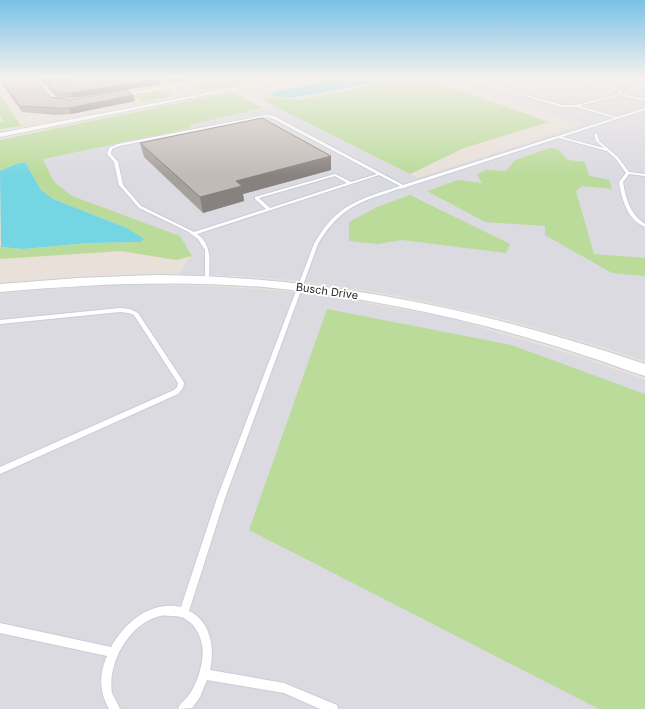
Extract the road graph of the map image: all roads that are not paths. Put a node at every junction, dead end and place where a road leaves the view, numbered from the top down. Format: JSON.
{"nodes":[{"id":1,"x":125,"y":110,"type":"edge"},
{"id":2,"x":590,"y":110,"type":"edge"},
{"id":3,"x":642,"y":110,"type":"edge"},
{"id":4,"x":618,"y":118,"type":"junction"},
{"id":5,"x":596,"y":134,"type":"dead end"},
{"id":6,"x":0,"y":135,"type":"edge"},
{"id":7,"x":560,"y":138,"type":"junction"},
{"id":8,"x":608,"y":150,"type":"junction"},
{"id":9,"x":628,"y":173,"type":"junction"},
{"id":10,"x":380,"y":174,"type":"junction"},
{"id":11,"x":645,"y":175,"type":"edge"},
{"id":12,"x":350,"y":184,"type":"junction"},
{"id":13,"x":404,"y":187,"type":"junction"},
{"id":14,"x":269,"y":209,"type":"junction"},
{"id":15,"x":645,"y":226,"type":"edge"},
{"id":16,"x":194,"y":233,"type":"junction"},
{"id":17,"x":207,"y":280,"type":"junction"},
{"id":18,"x":300,"y":287,"type":"junction"},
{"id":19,"x":0,"y":288,"type":"edge"},
{"id":20,"x":0,"y":322,"type":"edge"},
{"id":21,"x":645,"y":370,"type":"edge"},
{"id":22,"x":0,"y":471,"type":"edge"},
{"id":23,"x":184,"y":612,"type":"junction"},
{"id":24,"x":0,"y":628,"type":"edge"},
{"id":25,"x":113,"y":652,"type":"junction"},
{"id":26,"x":205,"y":674,"type":"junction"},
{"id":27,"x":114,"y":709,"type":"edge"},
{"id":28,"x":183,"y":709,"type":"edge"},
{"id":29,"x":332,"y":709,"type":"edge"}],
"edges":[{"from":1,"to":6,"type":"street"},
{"from":2,"to":4,"type":"lane"},
{"from":3,"to":4,"type":"lane"},
{"from":4,"to":7,"type":"lane"},
{"from":5,"to":8,"type":"lane"},
{"from":7,"to":8,"type":"lane"},
{"from":7,"to":13,"type":"lane"},
{"from":8,"to":9,"type":"lane"},
{"from":9,"to":11,"type":"lane"},
{"from":9,"to":15,"type":"lane"},
{"from":10,"to":12,"type":"lane"},
{"from":10,"to":13,"type":"lane"},
{"from":10,"to":16,"type":"lane"},
{"from":12,"to":14,"type":"lane"},
{"from":12,"to":14,"type":"lane"},
{"from":13,"to":18,"type":"lane"},
{"from":14,"to":16,"type":"lane"},
{"from":16,"to":17,"type":"lane"},
{"from":17,"to":18,"type":"street","name":"Busch Drive"},
{"from":17,"to":19,"type":"street","name":"Busch Drive"},
{"from":18,"to":21,"type":"street","name":"Busch Drive"},
{"from":18,"to":23,"type":"lane"},
{"from":20,"to":22,"type":"lane"},
{"from":23,"to":25,"type":"lane"},
{"from":23,"to":26,"type":"lane"},
{"from":24,"to":25,"type":"lane"},
{"from":25,"to":27,"type":"lane"},
{"from":26,"to":28,"type":"lane"},
{"from":26,"to":29,"type":"lane"}]}
